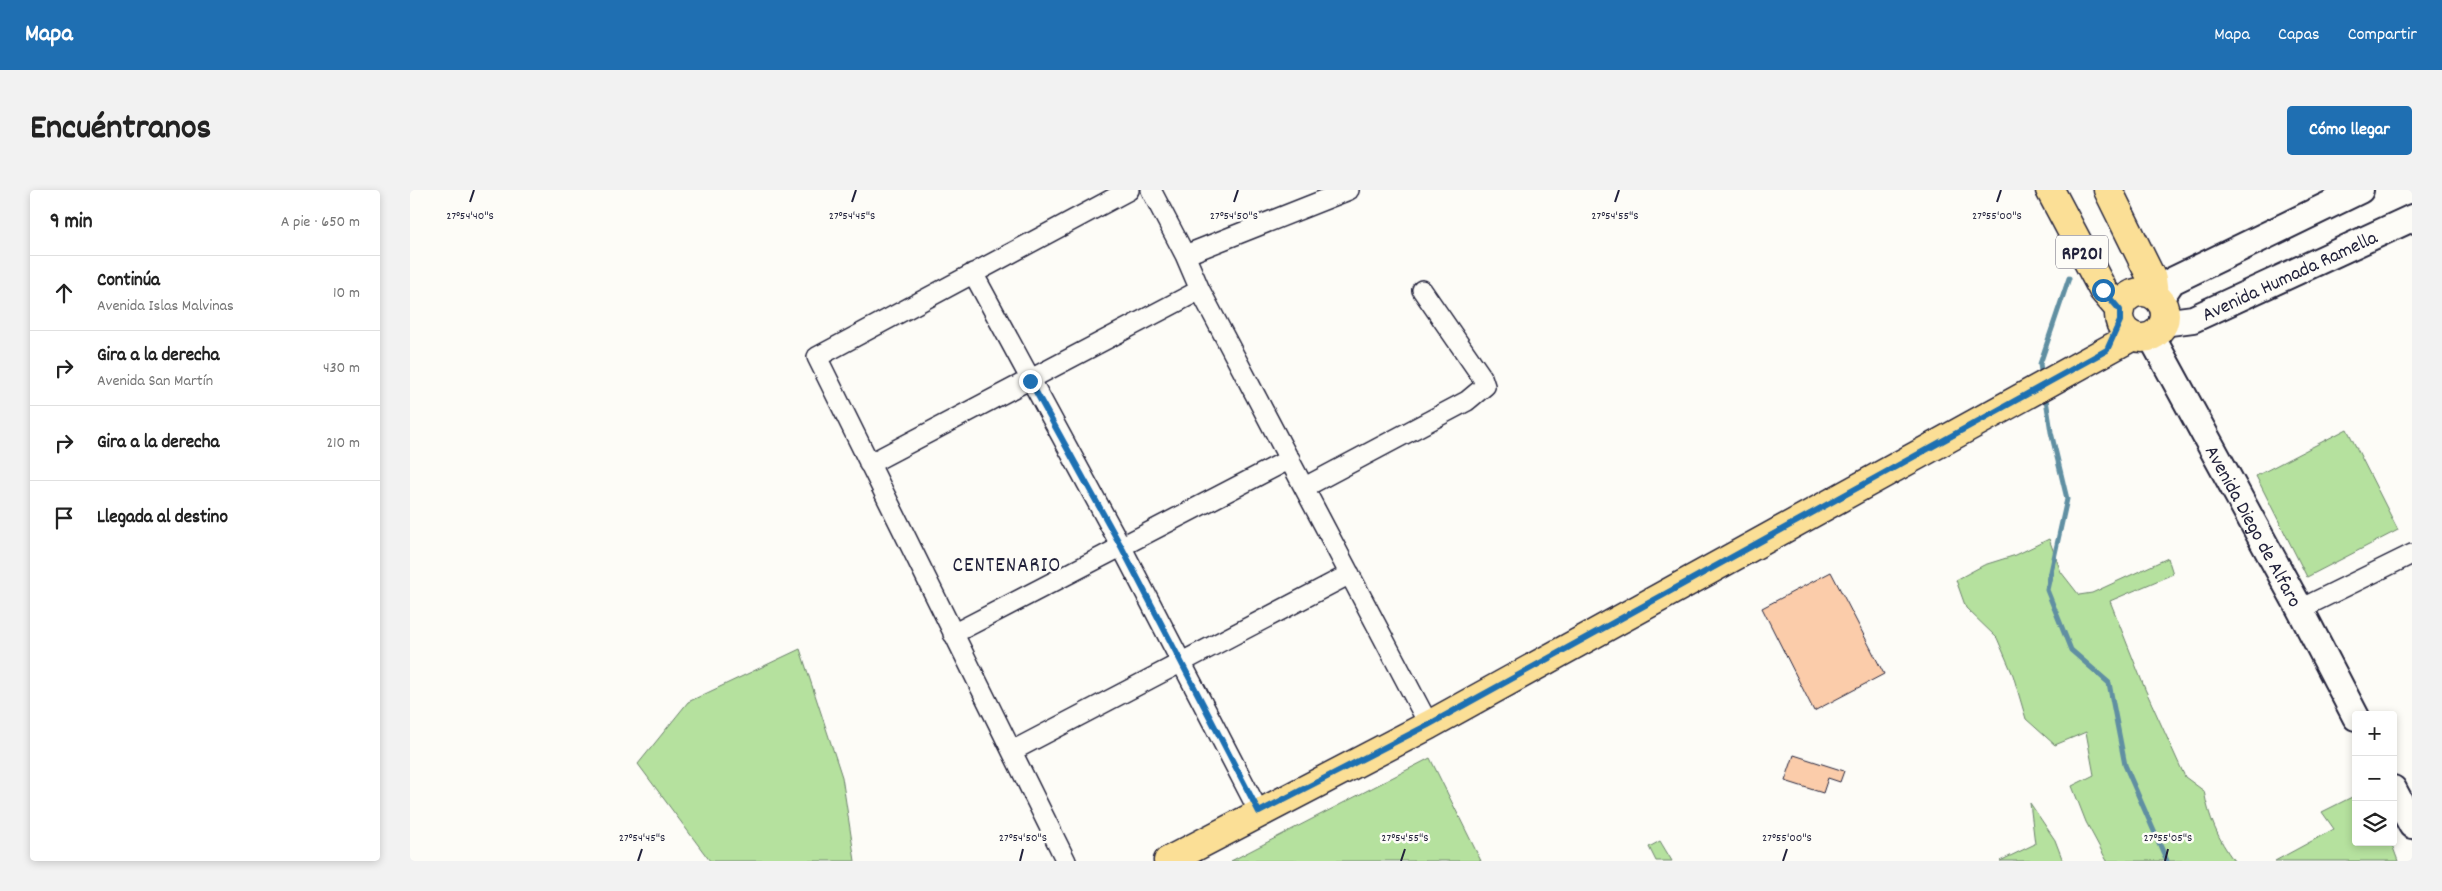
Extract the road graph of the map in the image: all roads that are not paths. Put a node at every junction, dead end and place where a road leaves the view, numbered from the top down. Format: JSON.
{"nodes":[{"id":1,"x":1130,"y":190,"type":"edge"},
{"id":2,"x":1151,"y":190,"type":"edge"},
{"id":3,"x":1349,"y":190,"type":"edge"},
{"id":4,"x":2050,"y":190,"type":"edge"},
{"id":5,"x":2108,"y":190,"type":"edge"},
{"id":6,"x":2360,"y":190,"type":"edge"},
{"id":7,"x":2412,"y":218,"type":"edge"},
{"id":8,"x":1185,"y":255,"type":"junction"},
{"id":9,"x":973,"y":273,"type":"junction"},
{"id":10,"x":1200,"y":290,"type":"junction"},
{"id":11,"x":1422,"y":290,"type":"dead end"},
{"id":12,"x":2143,"y":317,"type":"junction"},
{"id":13,"x":1030,"y":381,"type":"junction"},
{"id":14,"x":1290,"y":459,"type":"junction"},
{"id":15,"x":869,"y":464,"type":"junction"},
{"id":16,"x":1305,"y":487,"type":"junction"},
{"id":17,"x":1122,"y":548,"type":"junction"},
{"id":18,"x":2412,"y":554,"type":"edge"},
{"id":19,"x":1350,"y":574,"type":"junction"},
{"id":20,"x":2300,"y":609,"type":"junction"},
{"id":21,"x":954,"y":634,"type":"junction"},
{"id":22,"x":1182,"y":664,"type":"junction"},
{"id":23,"x":2353,"y":711,"type":"edge"},
{"id":24,"x":1428,"y":725,"type":"junction"},
{"id":25,"x":1012,"y":751,"type":"junction"},
{"id":26,"x":2397,"y":797,"type":"edge"},
{"id":27,"x":1259,"y":812,"type":"junction"},
{"id":28,"x":2412,"y":825,"type":"edge"},
{"id":29,"x":1066,"y":861,"type":"edge"},
{"id":30,"x":1168,"y":861,"type":"edge"}],
"edges":[{"from":1,"to":9,"type":"street"},
{"from":2,"to":8,"type":"street"},
{"from":3,"to":8,"type":"street"},
{"from":4,"to":12,"type":"main road","number":"RP201"},
{"from":5,"to":12,"type":"main road","number":"RP201"},
{"from":6,"to":12,"type":"main road"},
{"from":7,"to":12,"type":"main road","name":"Avenida Humada Ramella"},
{"from":8,"to":10,"type":"street"},
{"from":9,"to":13,"type":"street"},
{"from":9,"to":15,"type":"street"},
{"from":10,"to":13,"type":"street"},
{"from":10,"to":14,"type":"street"},
{"from":11,"to":16,"type":"street"},
{"from":12,"to":20,"type":"main road","name":"Avenida Diego de Alfaro","number":"RP201"},
{"from":12,"to":24,"type":"main road"},
{"from":13,"to":15,"type":"street"},
{"from":13,"to":17,"type":"street"},
{"from":14,"to":16,"type":"street"},
{"from":14,"to":17,"type":"street"},
{"from":15,"to":21,"type":"street"},
{"from":16,"to":19,"type":"street"},
{"from":17,"to":21,"type":"street"},
{"from":17,"to":22,"type":"street"},
{"from":18,"to":20,"type":"street"},
{"from":19,"to":22,"type":"street"},
{"from":19,"to":24,"type":"street"},
{"from":20,"to":23,"type":"main road","name":"Avenida Diego de Alfaro","number":"RP201"},
{"from":21,"to":25,"type":"street"},
{"from":22,"to":25,"type":"street"},
{"from":22,"to":27,"type":"street"},
{"from":24,"to":27,"type":"main road"},
{"from":25,"to":29,"type":"street"},
{"from":26,"to":28,"type":"main road"},
{"from":27,"to":30,"type":"main road"}]}
